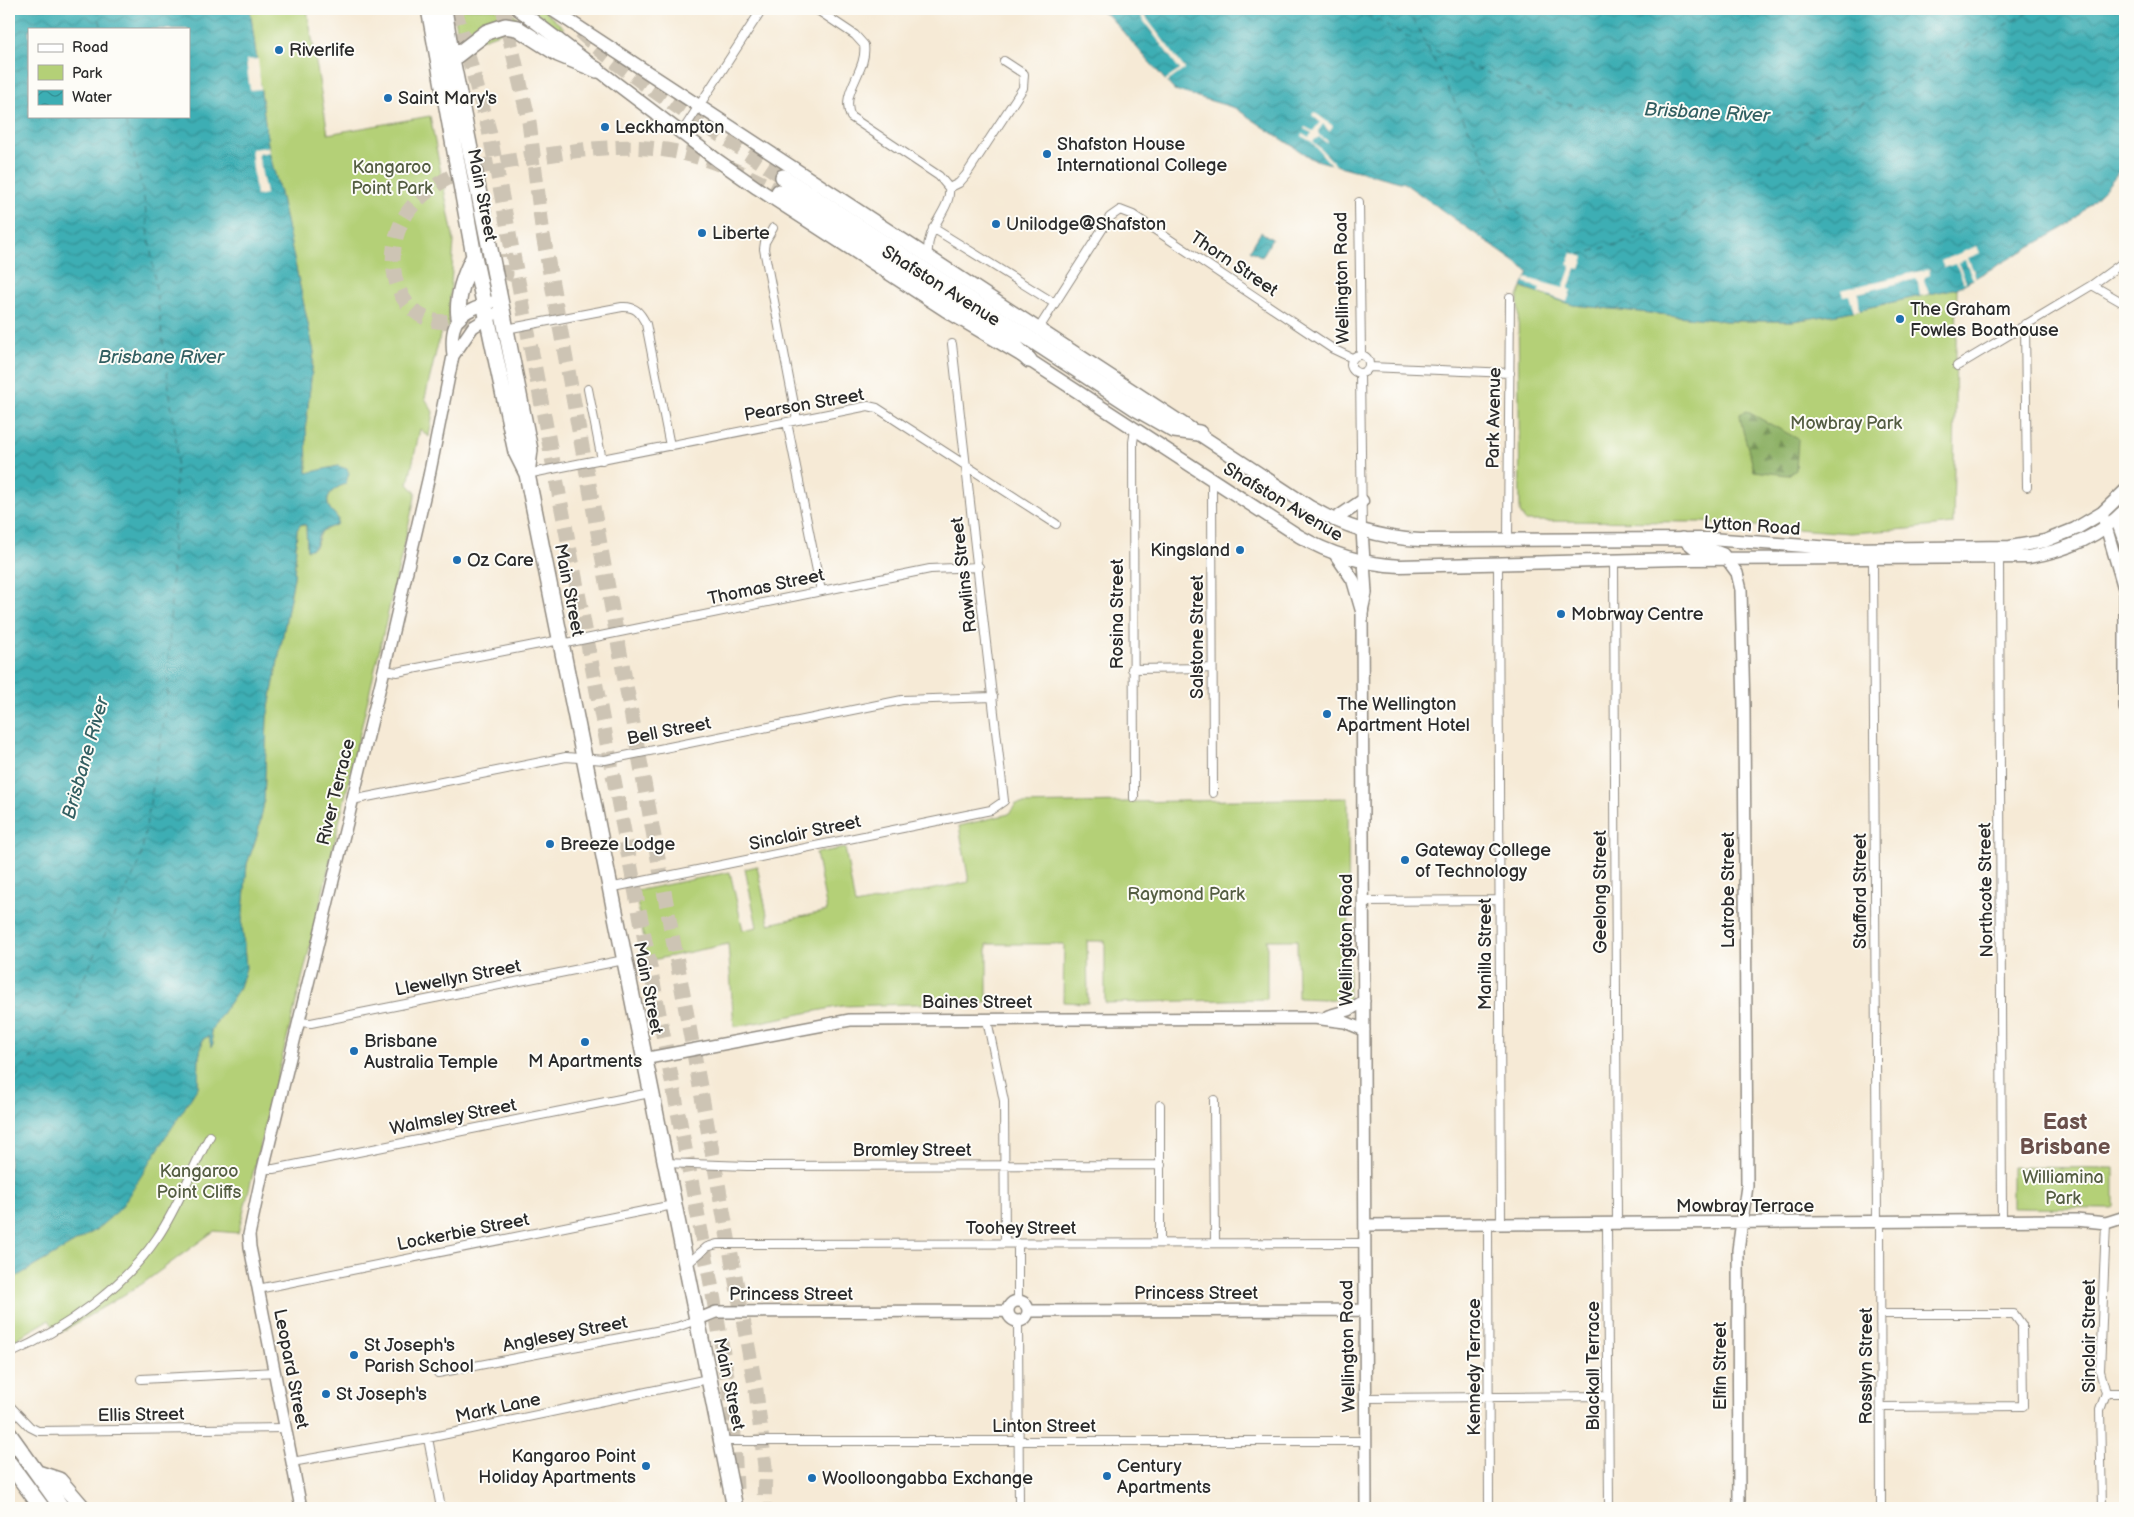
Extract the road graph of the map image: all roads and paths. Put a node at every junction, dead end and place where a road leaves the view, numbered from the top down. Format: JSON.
{"nodes":[{"id":1,"x":429,"y":9,"type":"edge"},
{"id":2,"x":444,"y":9,"type":"edge"},
{"id":3,"x":518,"y":9,"type":"edge"},
{"id":4,"x":551,"y":9,"type":"edge"},
{"id":5,"x":762,"y":9,"type":"edge"},
{"id":6,"x":816,"y":9,"type":"edge"},
{"id":7,"x":452,"y":59,"type":"junction"},
{"id":8,"x":1004,"y":61,"type":"dead end"},
{"id":9,"x":597,"y":70,"type":"junction"},
{"id":10,"x":699,"y":107,"type":"junction"},
{"id":11,"x":682,"y":132,"type":"junction"},
{"id":12,"x":783,"y":177,"type":"tunnel mouth"},
{"id":13,"x":949,"y":188,"type":"junction"},
{"id":14,"x":779,"y":192,"type":"tunnel mouth"},
{"id":15,"x":1359,"y":202,"type":"dead end"},
{"id":16,"x":773,"y":228,"type":"dead end"},
{"id":17,"x":933,"y":228,"type":"junction"},
{"id":18,"x":474,"y":256,"type":"junction"},
{"id":19,"x":928,"y":256,"type":"junction"},
{"id":20,"x":2125,"y":260,"type":"edge"},
{"id":21,"x":2092,"y":285,"type":"junction"},
{"id":22,"x":1510,"y":297,"type":"dead end"},
{"id":23,"x":1054,"y":303,"type":"junction"},
{"id":24,"x":2125,"y":304,"type":"edge"},
{"id":25,"x":501,"y":305,"type":"junction"},
{"id":26,"x":486,"y":310,"type":"junction"},
{"id":27,"x":459,"y":317,"type":"junction"},
{"id":28,"x":2025,"y":324,"type":"junction"},
{"id":29,"x":506,"y":328,"type":"junction"},
{"id":30,"x":1039,"y":328,"type":"junction"},
{"id":31,"x":952,"y":344,"type":"dead end"},
{"id":32,"x":1360,"y":354,"type":"junction"},
{"id":33,"x":453,"y":356,"type":"junction"},
{"id":34,"x":1352,"y":358,"type":"junction"},
{"id":35,"x":1029,"y":360,"type":"junction"},
{"id":36,"x":1957,"y":366,"type":"dead end"},
{"id":37,"x":1369,"y":367,"type":"junction"},
{"id":38,"x":1360,"y":373,"type":"junction"},
{"id":39,"x":1510,"y":373,"type":"junction"},
{"id":40,"x":588,"y":389,"type":"dead end"},
{"id":41,"x":797,"y":420,"type":"junction"},
{"id":42,"x":788,"y":422,"type":"junction"},
{"id":43,"x":1135,"y":430,"type":"junction"},
{"id":44,"x":1199,"y":433,"type":"junction"},
{"id":45,"x":670,"y":446,"type":"junction"},
{"id":46,"x":602,"y":460,"type":"junction"},
{"id":47,"x":966,"y":466,"type":"junction"},
{"id":48,"x":527,"y":474,"type":"junction"},
{"id":49,"x":1212,"y":480,"type":"junction"},
{"id":50,"x":2027,"y":487,"type":"dead end"},
{"id":51,"x":2125,"y":491,"type":"edge"},
{"id":52,"x":1362,"y":501,"type":"junction"},
{"id":53,"x":2125,"y":510,"type":"edge"},
{"id":54,"x":2102,"y":513,"type":"junction"},
{"id":55,"x":2116,"y":519,"type":"junction"},
{"id":56,"x":1334,"y":520,"type":"junction"},
{"id":57,"x":1056,"y":524,"type":"dead end"},
{"id":58,"x":2105,"y":528,"type":"junction"},
{"id":59,"x":1362,"y":530,"type":"junction"},
{"id":60,"x":1682,"y":538,"type":"junction"},
{"id":61,"x":1508,"y":540,"type":"junction"},
{"id":62,"x":2125,"y":544,"type":"edge"},
{"id":63,"x":1336,"y":555,"type":"junction"},
{"id":64,"x":1999,"y":558,"type":"junction"},
{"id":65,"x":1728,"y":559,"type":"junction"},
{"id":66,"x":1873,"y":559,"type":"junction"},
{"id":67,"x":1614,"y":560,"type":"junction"},
{"id":68,"x":1364,"y":562,"type":"junction"},
{"id":69,"x":1498,"y":564,"type":"junction"},
{"id":70,"x":978,"y":567,"type":"junction"},
{"id":71,"x":821,"y":591,"type":"junction"},
{"id":72,"x":2125,"y":591,"type":"edge"},
{"id":73,"x":1362,"y":611,"type":"junction"},
{"id":74,"x":560,"y":642,"type":"junction"},
{"id":75,"x":1212,"y":668,"type":"junction"},
{"id":76,"x":1132,"y":669,"type":"junction"},
{"id":77,"x":384,"y":670,"type":"junction"},
{"id":78,"x":994,"y":697,"type":"junction"},
{"id":79,"x":2125,"y":708,"type":"edge"},
{"id":80,"x":583,"y":758,"type":"junction"},
{"id":81,"x":1213,"y":793,"type":"dead end"},
{"id":82,"x":1134,"y":798,"type":"dead end"},
{"id":83,"x":352,"y":800,"type":"junction"},
{"id":84,"x":1004,"y":801,"type":"joint"},
{"id":85,"x":609,"y":888,"type":"junction"},
{"id":86,"x":1499,"y":900,"type":"junction"},
{"id":87,"x":1364,"y":901,"type":"junction"},
{"id":88,"x":624,"y":960,"type":"junction"},
{"id":89,"x":1364,"y":1001,"type":"junction"},
{"id":90,"x":1314,"y":1018,"type":"junction"},
{"id":91,"x":987,"y":1020,"type":"junction"},
{"id":92,"x":298,"y":1022,"type":"junction"},
{"id":93,"x":1364,"y":1030,"type":"junction"},
{"id":94,"x":643,"y":1059,"type":"junction"},
{"id":95,"x":650,"y":1093,"type":"junction"},
{"id":96,"x":1214,"y":1100,"type":"dead end"},
{"id":97,"x":1160,"y":1106,"type":"dead end"},
{"id":98,"x":210,"y":1136,"type":"dead end"},
{"id":99,"x":664,"y":1163,"type":"junction"},
{"id":100,"x":1160,"y":1164,"type":"junction"},
{"id":101,"x":1004,"y":1165,"type":"junction"},
{"id":102,"x":263,"y":1169,"type":"junction"},
{"id":103,"x":673,"y":1205,"type":"junction"},
{"id":104,"x":2125,"y":1217,"type":"edge"},
{"id":105,"x":2002,"y":1221,"type":"junction"},
{"id":106,"x":1740,"y":1223,"type":"junction"},
{"id":107,"x":1878,"y":1223,"type":"junction"},
{"id":108,"x":2106,"y":1223,"type":"junction"},
{"id":109,"x":1612,"y":1224,"type":"junction"},
{"id":110,"x":1365,"y":1225,"type":"junction"},
{"id":111,"x":1488,"y":1225,"type":"junction"},
{"id":112,"x":1501,"y":1225,"type":"junction"},
{"id":113,"x":249,"y":1235,"type":"joint"},
{"id":114,"x":1365,"y":1242,"type":"junction"},
{"id":115,"x":1004,"y":1243,"type":"junction"},
{"id":116,"x":1018,"y":1243,"type":"junction"},
{"id":117,"x":1215,"y":1243,"type":"junction"},
{"id":118,"x":1160,"y":1244,"type":"junction"},
{"id":119,"x":685,"y":1266,"type":"junction"},
{"id":120,"x":258,"y":1289,"type":"junction"},
{"id":121,"x":1018,"y":1301,"type":"junction"},
{"id":122,"x":1365,"y":1310,"type":"junction"},
{"id":123,"x":1008,"y":1311,"type":"junction"},
{"id":124,"x":1028,"y":1311,"type":"junction"},
{"id":125,"x":1880,"y":1314,"type":"junction"},
{"id":126,"x":696,"y":1320,"type":"junction"},
{"id":127,"x":1018,"y":1321,"type":"junction"},
{"id":128,"x":9,"y":1354,"type":"edge"},
{"id":129,"x":275,"y":1372,"type":"junction"},
{"id":130,"x":438,"y":1373,"type":"dead end"},
{"id":131,"x":141,"y":1379,"type":"dead end"},
{"id":132,"x":708,"y":1379,"type":"junction"},
{"id":133,"x":2106,"y":1393,"type":"junction"},
{"id":134,"x":2125,"y":1393,"type":"edge"},
{"id":135,"x":1608,"y":1396,"type":"junction"},
{"id":136,"x":1489,"y":1397,"type":"junction"},
{"id":137,"x":1366,"y":1398,"type":"junction"},
{"id":138,"x":9,"y":1405,"type":"edge"},
{"id":139,"x":1880,"y":1407,"type":"junction"},
{"id":140,"x":285,"y":1428,"type":"junction"},
{"id":141,"x":9,"y":1434,"type":"edge"},
{"id":142,"x":428,"y":1438,"type":"junction"},
{"id":143,"x":1366,"y":1440,"type":"junction"},
{"id":144,"x":722,"y":1441,"type":"junction"},
{"id":145,"x":1018,"y":1441,"type":"junction"},
{"id":146,"x":292,"y":1462,"type":"junction"},
{"id":147,"x":9,"y":1463,"type":"edge"},
{"id":148,"x":38,"y":1473,"type":"junction"},
{"id":149,"x":9,"y":1477,"type":"edge"},
{"id":150,"x":29,"y":1508,"type":"edge"},
{"id":151,"x":42,"y":1508,"type":"edge"},
{"id":152,"x":62,"y":1508,"type":"edge"},
{"id":153,"x":83,"y":1508,"type":"edge"},
{"id":154,"x":301,"y":1508,"type":"edge"},
{"id":155,"x":442,"y":1508,"type":"edge"},
{"id":156,"x":735,"y":1508,"type":"edge"},
{"id":157,"x":1019,"y":1508,"type":"edge"},
{"id":158,"x":1366,"y":1508,"type":"edge"},
{"id":159,"x":1489,"y":1508,"type":"edge"},
{"id":160,"x":1609,"y":1508,"type":"edge"},
{"id":161,"x":1739,"y":1508,"type":"edge"},
{"id":162,"x":1881,"y":1508,"type":"edge"},
{"id":163,"x":2102,"y":1508,"type":"edge"}],
"edges":[{"from":1,"to":18,"type":"highway","name":"Main Street"},
{"from":2,"to":7,"type":"highway","name":"Main Street"},
{"from":3,"to":9,"type":"main road","name":"Shafston Avenue"},
{"from":4,"to":10,"type":"main road","name":"Shafston Avenue"},
{"from":5,"to":10,"type":"street"},
{"from":6,"to":13,"type":"street"},
{"from":7,"to":9,"type":"highway"},
{"from":7,"to":25,"type":"highway","name":"Main Street"},
{"from":8,"to":13,"type":"street"},
{"from":9,"to":11,"type":"main road","name":"Shafston Avenue"},
{"from":10,"to":11,"type":"street"},
{"from":10,"to":19,"type":"main road","name":"Shafston Avenue"},
{"from":11,"to":35,"type":"main road","name":"Shafston Avenue"},
{"from":12,"to":44,"type":"highway"},
{"from":13,"to":17,"type":"street"},
{"from":14,"to":35,"type":"highway"},
{"from":15,"to":32,"type":"street","name":"Wellington Road"},
{"from":16,"to":41,"type":"street"},
{"from":17,"to":19,"type":"street"},
{"from":17,"to":23,"type":"street"},
{"from":18,"to":26,"type":"highway","name":"Main Street"},
{"from":18,"to":27,"type":"highway"},
{"from":19,"to":30,"type":"main road","name":"Shafston Avenue"},
{"from":20,"to":21,"type":"street"},
{"from":21,"to":24,"type":"street"},
{"from":21,"to":28,"type":"street"},
{"from":22,"to":39,"type":"street","name":"Park Avenue"},
{"from":23,"to":30,"type":"street","name":"Thorn Street"},
{"from":23,"to":34,"type":"street","name":"Thorn Street"},
{"from":25,"to":26,"type":"main road","name":"River Terrace"},
{"from":25,"to":29,"type":"highway","name":"Main Street"},
{"from":26,"to":27,"type":"main road","name":"River Terrace"},
{"from":26,"to":33,"type":"main road","name":"River Terrace"},
{"from":26,"to":48,"type":"highway","name":"Main Street"},
{"from":27,"to":33,"type":"main road","name":"River Terrace"},
{"from":28,"to":36,"type":"street"},
{"from":28,"to":50,"type":"street"},
{"from":29,"to":45,"type":"street"},
{"from":29,"to":48,"type":"highway","name":"Main Street"},
{"from":30,"to":44,"type":"main road","name":"Shafston Avenue"},
{"from":31,"to":47,"type":"street","name":"Rawlins Street"},
{"from":32,"to":34,"type":"street"},
{"from":32,"to":37,"type":"street"},
{"from":33,"to":77,"type":"main road","name":"River Terrace"},
{"from":34,"to":38,"type":"street"},
{"from":35,"to":43,"type":"main road","name":"Shafston Avenue"},
{"from":37,"to":38,"type":"street"},
{"from":37,"to":39,"type":"street"},
{"from":38,"to":52,"type":"street","name":"Wellington Road"},
{"from":39,"to":61,"type":"street","name":"Park Avenue"},
{"from":40,"to":46,"type":"street"},
{"from":41,"to":42,"type":"street","name":"Pearson Street"},
{"from":41,"to":47,"type":"street","name":"Pearson Street"},
{"from":42,"to":45,"type":"street","name":"Pearson Street"},
{"from":42,"to":71,"type":"street"},
{"from":43,"to":49,"type":"main road","name":"Shafston Avenue"},
{"from":43,"to":76,"type":"street","name":"Rosina Street"},
{"from":44,"to":56,"type":"main road","name":"Shafston Avenue"},
{"from":45,"to":46,"type":"street","name":"Pearson Street"},
{"from":46,"to":48,"type":"street","name":"Pearson Street"},
{"from":47,"to":57,"type":"street","name":"Pearson Street"},
{"from":47,"to":70,"type":"street","name":"Rawlins Street"},
{"from":48,"to":74,"type":"highway","name":"Main Street"},
{"from":49,"to":63,"type":"main road","name":"Shafston Avenue"},
{"from":49,"to":75,"type":"street","name":"Salstone Street"},
{"from":51,"to":54,"type":"main road","name":"Lytton Road"},
{"from":52,"to":56,"type":"main road"},
{"from":52,"to":59,"type":"street","name":"Wellington Road"},
{"from":53,"to":55,"type":"main road","name":"Lytton Road"},
{"from":54,"to":58,"type":"main road"},
{"from":54,"to":60,"type":"main road","name":"Lytton Road"},
{"from":55,"to":58,"type":"main road","name":"Lytton Road"},
{"from":55,"to":62,"type":"main road"},
{"from":56,"to":59,"type":"main road","name":"Shafston Avenue"},
{"from":58,"to":64,"type":"main road","name":"Lytton Road"},
{"from":58,"to":72,"type":"main road"},
{"from":59,"to":61,"type":"main road","name":"Lytton Road"},
{"from":59,"to":68,"type":"main road","name":"Wellington Road"},
{"from":60,"to":61,"type":"main road","name":"Lytton Road"},
{"from":60,"to":65,"type":"main road"},
{"from":63,"to":68,"type":"main road","name":"Shafston Avenue"},
{"from":63,"to":73,"type":"main road"},
{"from":64,"to":66,"type":"main road","name":"Lytton Road"},
{"from":64,"to":105,"type":"street","name":"Northcote Street"},
{"from":65,"to":66,"type":"main road","name":"Lytton Road"},
{"from":65,"to":67,"type":"main road","name":"Lytton Road"},
{"from":65,"to":106,"type":"main road","name":"Latrobe Street"},
{"from":66,"to":107,"type":"street","name":"Stafford Street"},
{"from":67,"to":69,"type":"main road","name":"Lytton Road"},
{"from":67,"to":109,"type":"street","name":"Geelong Street"},
{"from":68,"to":69,"type":"main road","name":"Lytton Road"},
{"from":68,"to":73,"type":"main road","name":"Wellington Road"},
{"from":69,"to":86,"type":"street","name":"Manilla Street"},
{"from":70,"to":71,"type":"street","name":"Thomas Street"},
{"from":70,"to":78,"type":"street","name":"Rawlins Street"},
{"from":71,"to":74,"type":"street","name":"Thomas Street"},
{"from":72,"to":79,"type":"main road"},
{"from":73,"to":87,"type":"main road","name":"Wellington Road"},
{"from":74,"to":77,"type":"street","name":"Thomas Street"},
{"from":74,"to":80,"type":"highway","name":"Main Street"},
{"from":75,"to":76,"type":"street"},
{"from":75,"to":81,"type":"street","name":"Salstone Street"},
{"from":76,"to":82,"type":"street","name":"Rosina Street"},
{"from":77,"to":83,"type":"main road","name":"River Terrace"},
{"from":78,"to":80,"type":"street","name":"Bell Street"},
{"from":78,"to":84,"type":"street","name":"Rawlins Street"},
{"from":80,"to":83,"type":"street","name":"Bell Street"},
{"from":80,"to":85,"type":"highway","name":"Main Street"},
{"from":83,"to":92,"type":"main road","name":"River Terrace"},
{"from":84,"to":85,"type":"street","name":"Sinclair Street"},
{"from":85,"to":88,"type":"highway","name":"Main Street"},
{"from":86,"to":87,"type":"street"},
{"from":86,"to":112,"type":"street","name":"Manilla Street"},
{"from":87,"to":89,"type":"main road","name":"Wellington Road"},
{"from":88,"to":92,"type":"street","name":"Llewellyn Street"},
{"from":88,"to":94,"type":"highway","name":"Main Street"},
{"from":89,"to":90,"type":"main road","name":"Baines Street"},
{"from":89,"to":93,"type":"main road","name":"Wellington Road"},
{"from":90,"to":91,"type":"main road","name":"Baines Street"},
{"from":90,"to":93,"type":"main road","name":"Baines Street"},
{"from":91,"to":94,"type":"main road","name":"Baines Street"},
{"from":91,"to":101,"type":"street"},
{"from":92,"to":102,"type":"main road","name":"River Terrace"},
{"from":93,"to":110,"type":"main road","name":"Wellington Road"},
{"from":94,"to":95,"type":"highway","name":"Main Street"},
{"from":95,"to":99,"type":"highway","name":"Main Street"},
{"from":95,"to":102,"type":"street","name":"Walmsley Street"},
{"from":96,"to":117,"type":"street"},
{"from":97,"to":100,"type":"street"},
{"from":98,"to":128,"type":"street"},
{"from":99,"to":101,"type":"street","name":"Bromley Street"},
{"from":99,"to":103,"type":"highway","name":"Main Street"},
{"from":100,"to":101,"type":"street","name":"Bromley Street"},
{"from":100,"to":118,"type":"street"},
{"from":101,"to":115,"type":"street"},
{"from":102,"to":113,"type":"main road","name":"River Terrace"},
{"from":103,"to":119,"type":"highway","name":"Main Street"},
{"from":103,"to":120,"type":"street","name":"Lockerbie Street"},
{"from":104,"to":108,"type":"main road","name":"Mowbray Terrace"},
{"from":105,"to":107,"type":"main road","name":"Mowbray Terrace"},
{"from":105,"to":108,"type":"main road","name":"Mowbray Terrace"},
{"from":106,"to":107,"type":"main road","name":"Mowbray Terrace"},
{"from":106,"to":109,"type":"main road","name":"Mowbray Terrace"},
{"from":106,"to":161,"type":"main road","name":"Elfin Street"},
{"from":107,"to":125,"type":"street","name":"Rosslyn Street"},
{"from":108,"to":133,"type":"street","name":"Sinclair Street"},
{"from":109,"to":112,"type":"main road","name":"Mowbray Terrace"},
{"from":109,"to":135,"type":"street","name":"Blackall Terrace"},
{"from":110,"to":111,"type":"main road","name":"Mowbray Terrace"},
{"from":110,"to":114,"type":"main road","name":"Wellington Road"},
{"from":111,"to":112,"type":"main road","name":"Mowbray Terrace"},
{"from":111,"to":136,"type":"street","name":"Kennedy Terrace"},
{"from":113,"to":120,"type":"main road","name":"Leopard Street"},
{"from":114,"to":117,"type":"street","name":"Toohey Street"},
{"from":114,"to":122,"type":"main road","name":"Wellington Road"},
{"from":115,"to":116,"type":"street","name":"Toohey Street"},
{"from":115,"to":119,"type":"street","name":"Toohey Street"},
{"from":116,"to":118,"type":"street","name":"Toohey Street"},
{"from":116,"to":121,"type":"street"},
{"from":117,"to":118,"type":"street","name":"Toohey Street"},
{"from":119,"to":126,"type":"highway","name":"Main Street"},
{"from":120,"to":129,"type":"main road","name":"Leopard Street"},
{"from":121,"to":123,"type":"main road"},
{"from":121,"to":124,"type":"main road"},
{"from":122,"to":124,"type":"main road","name":"Princess Street"},
{"from":122,"to":137,"type":"main road","name":"Wellington Road"},
{"from":123,"to":126,"type":"main road","name":"Princess Street"},
{"from":123,"to":127,"type":"main road"},
{"from":124,"to":127,"type":"main road"},
{"from":125,"to":139,"type":"street","name":"Rosslyn Street"},
{"from":125,"to":139,"type":"street"},
{"from":126,"to":130,"type":"street","name":"Anglesey Street"},
{"from":126,"to":132,"type":"highway","name":"Main Street"},
{"from":127,"to":145,"type":"street"},
{"from":129,"to":131,"type":"street"},
{"from":129,"to":140,"type":"main road","name":"Leopard Street"},
{"from":132,"to":142,"type":"street","name":"Mark Lane"},
{"from":132,"to":144,"type":"highway","name":"Main Street"},
{"from":133,"to":134,"type":"street"},
{"from":133,"to":163,"type":"street","name":"Sinclair Street"},
{"from":135,"to":136,"type":"street"},
{"from":135,"to":160,"type":"street","name":"Blackall Terrace"},
{"from":136,"to":137,"type":"street"},
{"from":136,"to":159,"type":"street","name":"Kennedy Terrace"},
{"from":137,"to":143,"type":"main road","name":"Wellington Road"},
{"from":138,"to":140,"type":"street","name":"Ellis Street"},
{"from":139,"to":162,"type":"street","name":"Rosslyn Street"},
{"from":140,"to":146,"type":"main road","name":"Leopard Street"},
{"from":141,"to":148,"type":"highway"},
{"from":142,"to":146,"type":"street","name":"Mark Lane"},
{"from":142,"to":155,"type":"street"},
{"from":143,"to":145,"type":"street","name":"Linton Street"},
{"from":143,"to":158,"type":"main road","name":"Wellington Road"},
{"from":144,"to":145,"type":"street","name":"Linton Street"},
{"from":144,"to":156,"type":"highway","name":"Main Street"},
{"from":145,"to":157,"type":"street"},
{"from":146,"to":154,"type":"main road","name":"Leopard Street"},
{"from":147,"to":151,"type":"highway"},
{"from":148,"to":152,"type":"highway"},
{"from":148,"to":153,"type":"highway"},
{"from":149,"to":150,"type":"highway"}]}
